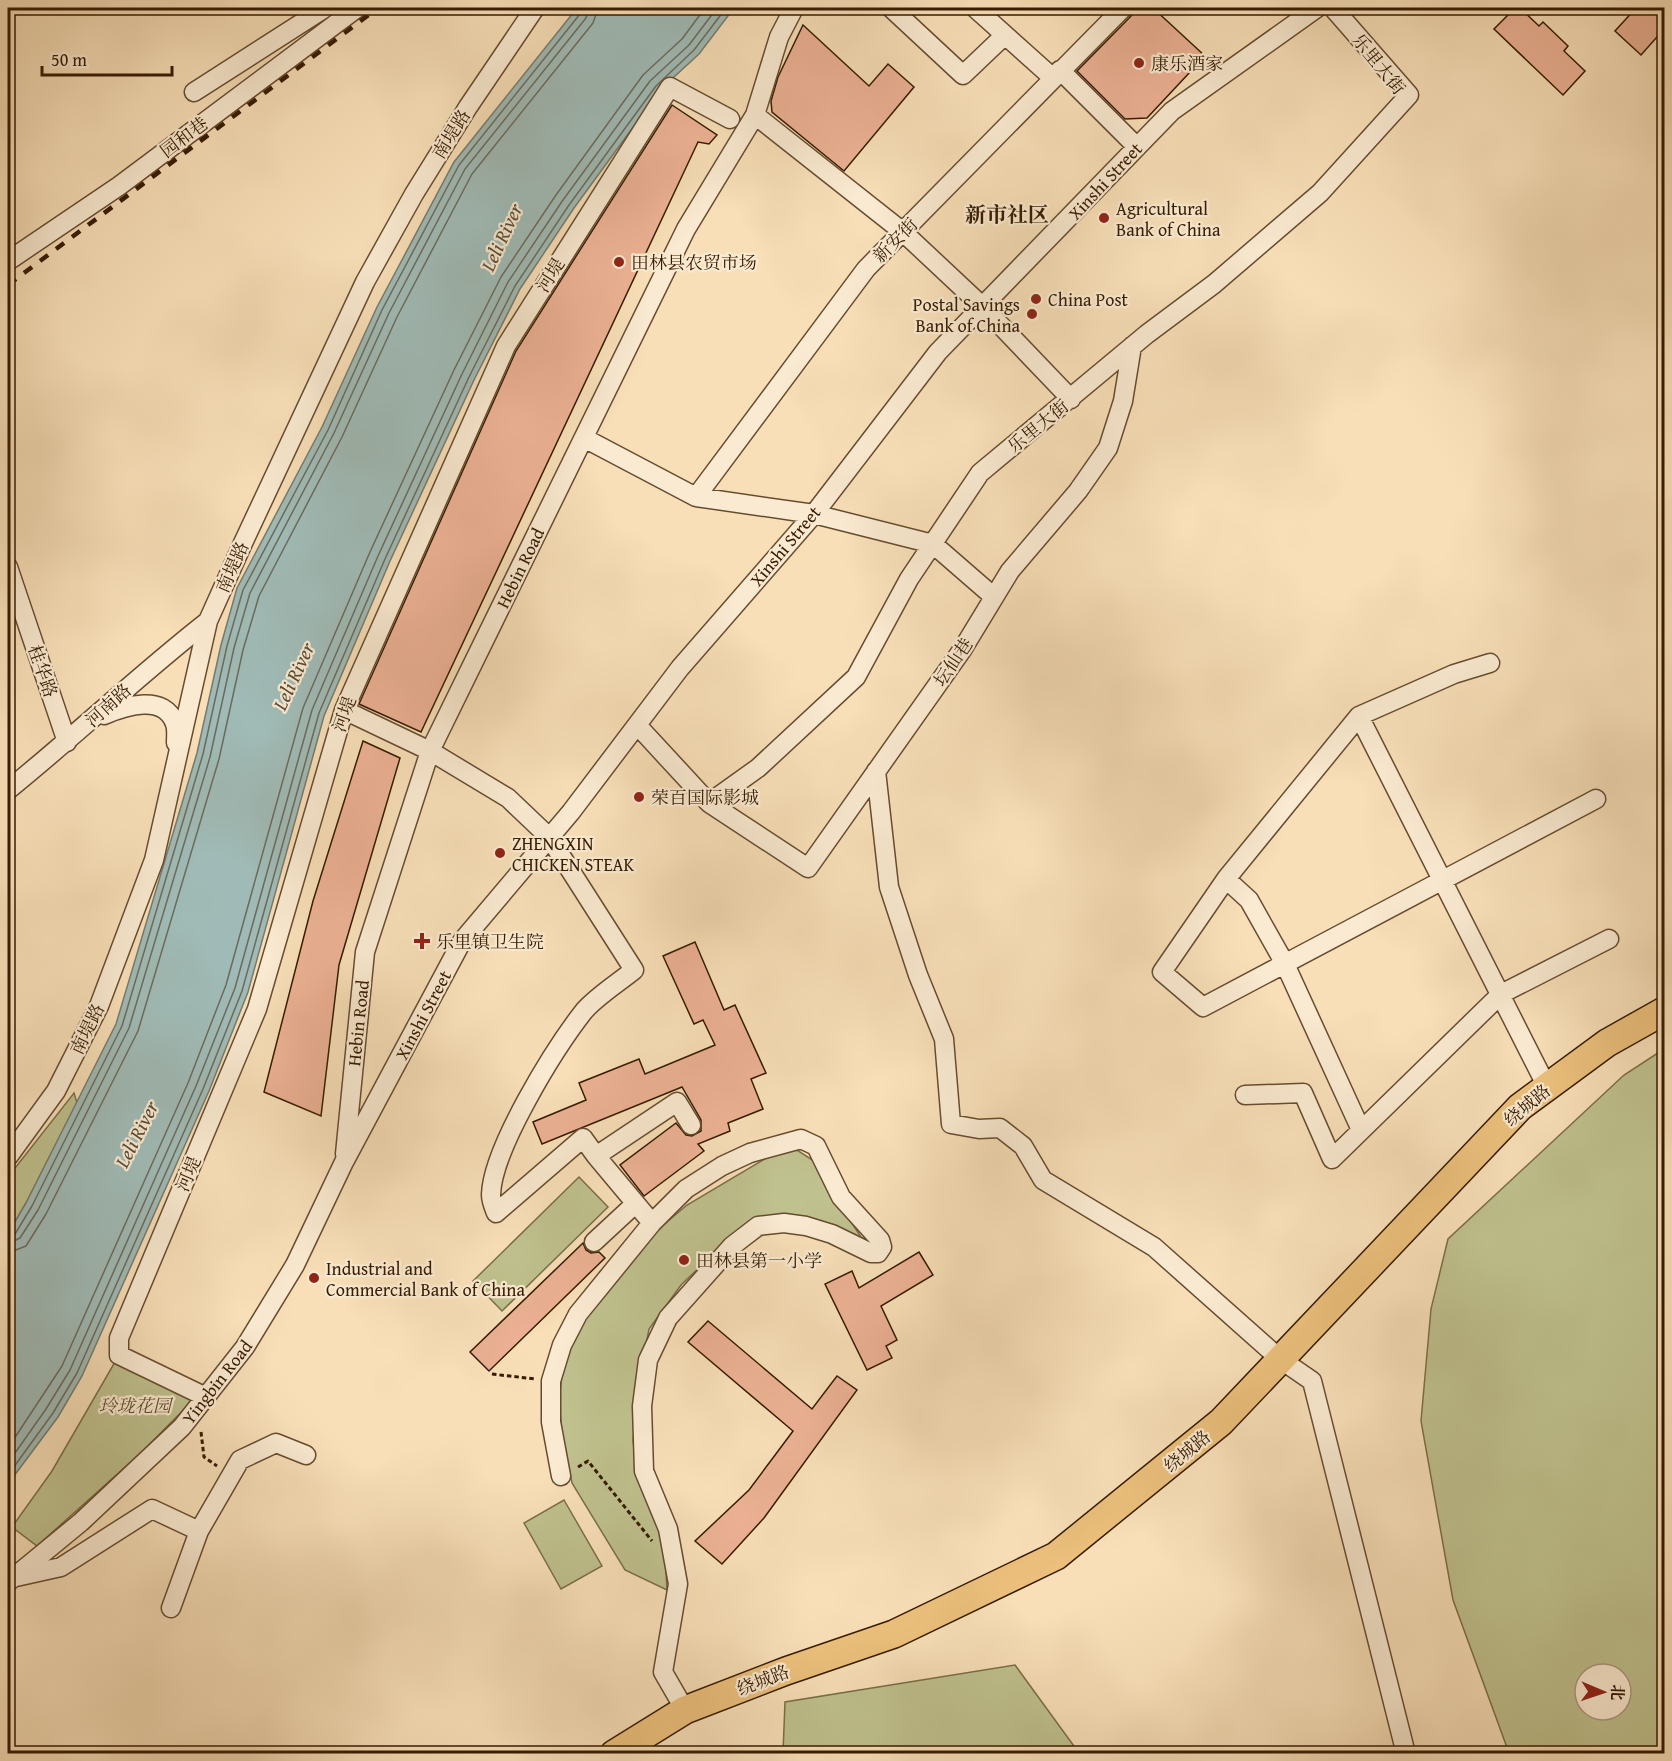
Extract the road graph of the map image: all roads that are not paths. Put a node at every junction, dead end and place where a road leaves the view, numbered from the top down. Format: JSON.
{"nodes":[{"id":1,"x":325,"y":8,"type":"edge"},
{"id":2,"x":357,"y":8,"type":"edge"},
{"id":3,"x":535,"y":8,"type":"edge"},
{"id":4,"x":794,"y":8,"type":"edge"},
{"id":5,"x":891,"y":8,"type":"edge"},
{"id":6,"x":975,"y":8,"type":"edge"},
{"id":7,"x":1123,"y":8,"type":"edge"},
{"id":8,"x":1317,"y":8,"type":"edge"},
{"id":9,"x":1333,"y":8,"type":"edge"},
{"id":10,"x":1005,"y":35,"type":"junction"},
{"id":11,"x":1057,"y":74,"type":"junction"},
{"id":12,"x":194,"y":92,"type":"dead end"},
{"id":13,"x":755,"y":115,"type":"junction"},
{"id":14,"x":730,"y":119,"type":"dead end"},
{"id":15,"x":1137,"y":147,"type":"junction"},
{"id":16,"x":903,"y":232,"type":"junction"},
{"id":17,"x":8,"y":261,"type":"edge"},
{"id":18,"x":982,"y":307,"type":"junction"},
{"id":19,"x":1132,"y":346,"type":"junction"},
{"id":20,"x":1071,"y":399,"type":"junction"},
{"id":21,"x":584,"y":438,"type":"junction"},
{"id":22,"x":696,"y":497,"type":"junction"},
{"id":23,"x":814,"y":514,"type":"junction"},
{"id":24,"x":933,"y":543,"type":"junction"},
{"id":25,"x":8,"y":567,"type":"edge"},
{"id":26,"x":994,"y":597,"type":"junction"},
{"id":27,"x":208,"y":621,"type":"junction"},
{"id":28,"x":1490,"y":663,"type":"dead end"},
{"id":29,"x":344,"y":710,"type":"junction"},
{"id":30,"x":1359,"y":716,"type":"junction"},
{"id":31,"x":91,"y":721,"type":"junction"},
{"id":32,"x":637,"y":725,"type":"junction"},
{"id":33,"x":67,"y":742,"type":"junction"},
{"id":34,"x":430,"y":751,"type":"junction"},
{"id":35,"x":177,"y":758,"type":"junction"},
{"id":36,"x":876,"y":771,"type":"junction"},
{"id":37,"x":8,"y":790,"type":"edge"},
{"id":38,"x":1596,"y":799,"type":"dead end"},
{"id":39,"x":709,"y":803,"type":"junction"},
{"id":40,"x":549,"y":837,"type":"junction"},
{"id":41,"x":1226,"y":879,"type":"junction"},
{"id":42,"x":1443,"y":880,"type":"junction"},
{"id":43,"x":1609,"y":939,"type":"dead end"},
{"id":44,"x":1285,"y":964,"type":"junction"},
{"id":45,"x":1501,"y":994,"type":"junction"},
{"id":46,"x":1665,"y":1011,"type":"edge"},
{"id":47,"x":1547,"y":1087,"type":"junction"},
{"id":48,"x":351,"y":1089,"type":"junction"},
{"id":49,"x":1245,"y":1095,"type":"dead end"},
{"id":50,"x":377,"y":1102,"type":"junction"},
{"id":51,"x":691,"y":1125,"type":"dead end"},
{"id":52,"x":1361,"y":1130,"type":"junction"},
{"id":53,"x":596,"y":1156,"type":"junction"},
{"id":54,"x":8,"y":1157,"type":"edge"},
{"id":55,"x":344,"y":1162,"type":"junction"},
{"id":56,"x":635,"y":1204,"type":"junction"},
{"id":57,"x":652,"y":1223,"type":"junction"},
{"id":58,"x":594,"y":1242,"type":"dead end"},
{"id":59,"x":1280,"y":1359,"type":"junction"},
{"id":60,"x":202,"y":1401,"type":"junction"},
{"id":61,"x":306,"y":1455,"type":"dead end"},
{"id":62,"x":561,"y":1476,"type":"road end"},
{"id":63,"x":199,"y":1531,"type":"junction"},
{"id":64,"x":9,"y":1576,"type":"edge"},
{"id":65,"x":171,"y":1608,"type":"dead end"},
{"id":66,"x":685,"y":1710,"type":"junction"},
{"id":67,"x":614,"y":1754,"type":"edge"},
{"id":68,"x":1406,"y":1754,"type":"edge"}],
"edges":[{"from":1,"to":12,"type":"street"},
{"from":2,"to":17,"type":"street","name":"园和巷"},
{"from":3,"to":27,"type":"street","name":"南堤路"},
{"from":4,"to":13,"type":"street","name":"Hebin Road"},
{"from":5,"to":10,"type":"street"},
{"from":6,"to":10,"type":"street"},
{"from":7,"to":11,"type":"street","name":"新安街"},
{"from":8,"to":15,"type":"street","name":"Xinshi Street"},
{"from":9,"to":19,"type":"street","name":"乐里大街"},
{"from":10,"to":11,"type":"street"},
{"from":11,"to":15,"type":"street"},
{"from":11,"to":16,"type":"street","name":"新安街"},
{"from":13,"to":16,"type":"street"},
{"from":13,"to":21,"type":"street","name":"Hebin Road"},
{"from":14,"to":29,"type":"street","name":"河堤"},
{"from":15,"to":18,"type":"street","name":"Xinshi Street"},
{"from":16,"to":18,"type":"street"},
{"from":16,"to":22,"type":"street","name":"新安街"},
{"from":18,"to":20,"type":"street"},
{"from":18,"to":23,"type":"street","name":"Xinshi Street"},
{"from":19,"to":20,"type":"street","name":"乐里大街"},
{"from":19,"to":26,"type":"street","name":"坛仙巷"},
{"from":20,"to":24,"type":"street","name":"乐里大街"},
{"from":21,"to":22,"type":"street"},
{"from":21,"to":34,"type":"street","name":"Hebin Road"},
{"from":22,"to":23,"type":"street"},
{"from":23,"to":24,"type":"street"},
{"from":23,"to":32,"type":"street","name":"Xinshi Street"},
{"from":24,"to":26,"type":"street"},
{"from":24,"to":39,"type":"street","name":"乐里大街"},
{"from":25,"to":33,"type":"street","name":"桂华路"},
{"from":26,"to":36,"type":"street","name":"坛仙巷"},
{"from":27,"to":31,"type":"street","name":"河南路"},
{"from":27,"to":35,"type":"street","name":"南堤路"},
{"from":28,"to":30,"type":"street"},
{"from":29,"to":34,"type":"street"},
{"from":29,"to":60,"type":"street","name":"河堤"},
{"from":30,"to":41,"type":"street"},
{"from":30,"to":42,"type":"street"},
{"from":31,"to":33,"type":"street","name":"河南路"},
{"from":31,"to":35,"type":"street"},
{"from":32,"to":39,"type":"street"},
{"from":32,"to":40,"type":"street","name":"Xinshi Street"},
{"from":33,"to":37,"type":"street","name":"河南路"},
{"from":34,"to":40,"type":"street"},
{"from":34,"to":48,"type":"street","name":"Hebin Road"},
{"from":35,"to":54,"type":"street","name":"南堤路"},
{"from":36,"to":39,"type":"street","name":"坛仙巷"},
{"from":36,"to":59,"type":"street"},
{"from":38,"to":42,"type":"street"},
{"from":40,"to":50,"type":"street","name":"Xinshi Street"},
{"from":40,"to":53,"type":"street"},
{"from":41,"to":44,"type":"street"},
{"from":41,"to":44,"type":"street"},
{"from":42,"to":44,"type":"street"},
{"from":42,"to":45,"type":"street"},
{"from":43,"to":45,"type":"street"},
{"from":44,"to":52,"type":"street"},
{"from":45,"to":47,"type":"street"},
{"from":45,"to":52,"type":"street"},
{"from":46,"to":47,"type":"highway","name":"绕城路"},
{"from":47,"to":59,"type":"highway","name":"绕城路"},
{"from":48,"to":50,"type":"street"},
{"from":48,"to":55,"type":"street","name":"Hebin Road"},
{"from":49,"to":52,"type":"street"},
{"from":50,"to":55,"type":"street","name":"Xinshi Street"},
{"from":51,"to":53,"type":"street"},
{"from":53,"to":56,"type":"street"},
{"from":55,"to":60,"type":"street","name":"Yingbin Road"},
{"from":56,"to":57,"type":"street"},
{"from":56,"to":58,"type":"street"},
{"from":57,"to":62,"type":"street"},
{"from":57,"to":66,"type":"street"},
{"from":59,"to":66,"type":"highway","name":"绕城路"},
{"from":59,"to":68,"type":"street"},
{"from":60,"to":64,"type":"street","name":"Yingbin Road"},
{"from":61,"to":63,"type":"street"},
{"from":63,"to":64,"type":"street"},
{"from":63,"to":65,"type":"street"},
{"from":66,"to":67,"type":"highway","name":"绕城路"}]}
